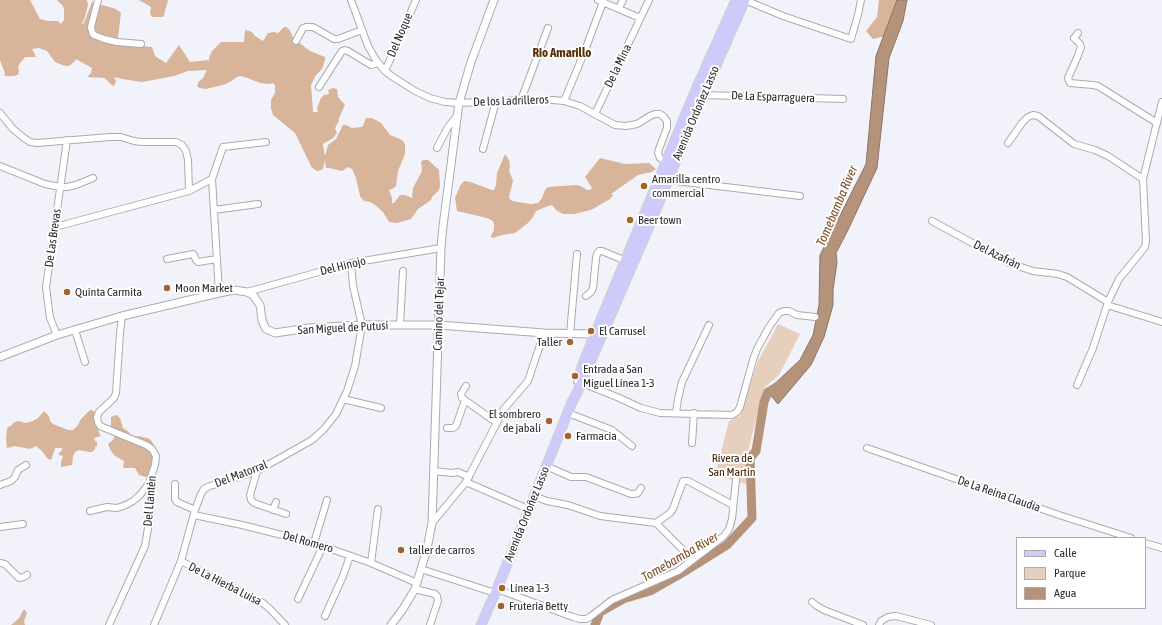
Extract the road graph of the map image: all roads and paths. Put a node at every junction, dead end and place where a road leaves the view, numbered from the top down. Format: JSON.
{"nodes":[{"id":1,"x":98,"y":0,"type":"edge"},
{"id":2,"x":351,"y":0,"type":"edge"},
{"id":3,"x":416,"y":0,"type":"edge"},
{"id":4,"x":494,"y":0,"type":"edge"},
{"id":5,"x":623,"y":0,"type":"edge"},
{"id":6,"x":649,"y":0,"type":"edge"},
{"id":7,"x":736,"y":0,"type":"edge"},
{"id":8,"x":745,"y":0,"type":"edge"},
{"id":9,"x":861,"y":0,"type":"edge"},
{"id":10,"x":600,"y":1,"type":"edge"},
{"id":11,"x":620,"y":8,"type":"junction"},
{"id":12,"x":640,"y":18,"type":"junction"},
{"id":13,"x":548,"y":28,"type":"dead end"},
{"id":14,"x":362,"y":30,"type":"junction"},
{"id":15,"x":1078,"y":33,"type":"dead end"},
{"id":16,"x":296,"y":42,"type":"dead end"},
{"id":17,"x":141,"y":44,"type":"dead end"},
{"id":18,"x":378,"y":62,"type":"junction"},
{"id":19,"x":385,"y":71,"type":"junction"},
{"id":20,"x":319,"y":87,"type":"dead end"},
{"id":21,"x":703,"y":95,"type":"junction"},
{"id":22,"x":843,"y":99,"type":"dead end"},
{"id":23,"x":521,"y":100,"type":"junction"},
{"id":24,"x":496,"y":101,"type":"junction"},
{"id":25,"x":564,"y":101,"type":"junction"},
{"id":26,"x":1162,"y":102,"type":"edge"},
{"id":27,"x":459,"y":103,"type":"junction"},
{"id":28,"x":0,"y":113,"type":"edge"},
{"id":29,"x":595,"y":114,"type":"junction"},
{"id":30,"x":457,"y":116,"type":"junction"},
{"id":31,"x":1159,"y":121,"type":"edge"},
{"id":32,"x":67,"y":140,"type":"junction"},
{"id":33,"x":266,"y":142,"type":"dead end"},
{"id":34,"x":1008,"y":143,"type":"dead end"},
{"id":35,"x":437,"y":148,"type":"dead end"},
{"id":36,"x":483,"y":149,"type":"dead end"},
{"id":37,"x":667,"y":162,"type":"junction"},
{"id":38,"x":0,"y":166,"type":"edge"},
{"id":39,"x":93,"y":178,"type":"dead end"},
{"id":40,"x":212,"y":179,"type":"junction"},
{"id":41,"x":1143,"y":179,"type":"junction"},
{"id":42,"x":668,"y":180,"type":"junction"},
{"id":43,"x":60,"y":187,"type":"junction"},
{"id":44,"x":189,"y":191,"type":"junction"},
{"id":45,"x":800,"y":196,"type":"dead end"},
{"id":46,"x":258,"y":204,"type":"dead end"},
{"id":47,"x":214,"y":210,"type":"junction"},
{"id":48,"x":932,"y":221,"type":"dead end"},
{"id":49,"x":55,"y":226,"type":"junction"},
{"id":50,"x":441,"y":248,"type":"junction"},
{"id":51,"x":577,"y":254,"type":"dead end"},
{"id":52,"x":167,"y":259,"type":"dead end"},
{"id":53,"x":217,"y":259,"type":"junction"},
{"id":54,"x":626,"y":262,"type":"junction"},
{"id":55,"x":351,"y":263,"type":"junction"},
{"id":56,"x":403,"y":271,"type":"dead end"},
{"id":57,"x":247,"y":292,"type":"junction"},
{"id":58,"x":219,"y":293,"type":"junction"},
{"id":59,"x":586,"y":296,"type":"dead end"},
{"id":60,"x":1108,"y":303,"type":"junction"},
{"id":61,"x":122,"y":316,"type":"junction"},
{"id":62,"x":815,"y":317,"type":"dead end"},
{"id":63,"x":1162,"y":322,"type":"edge"},
{"id":64,"x":362,"y":325,"type":"junction"},
{"id":65,"x":400,"y":325,"type":"junction"},
{"id":66,"x":709,"y":325,"type":"dead end"},
{"id":67,"x":439,"y":326,"type":"junction"},
{"id":68,"x":75,"y":330,"type":"junction"},
{"id":69,"x":544,"y":333,"type":"junction"},
{"id":70,"x":570,"y":334,"type":"junction"},
{"id":71,"x":57,"y":335,"type":"junction"},
{"id":72,"x":598,"y":335,"type":"junction"},
{"id":73,"x":0,"y":357,"type":"edge"},
{"id":74,"x":85,"y":362,"type":"dead end"},
{"id":75,"x":579,"y":382,"type":"junction"},
{"id":76,"x":466,"y":386,"type":"dead end"},
{"id":77,"x":1077,"y":386,"type":"dead end"},
{"id":78,"x":343,"y":399,"type":"junction"},
{"id":79,"x":464,"y":400,"type":"junction"},
{"id":80,"x":381,"y":408,"type":"dead end"},
{"id":81,"x":568,"y":413,"type":"junction"},
{"id":82,"x":676,"y":413,"type":"junction"},
{"id":83,"x":694,"y":413,"type":"junction"},
{"id":84,"x":497,"y":423,"type":"junction"},
{"id":85,"x":447,"y":428,"type":"dead end"},
{"id":86,"x":692,"y":443,"type":"dead end"},
{"id":87,"x":632,"y":446,"type":"dead end"},
{"id":88,"x":867,"y":448,"type":"dead end"},
{"id":89,"x":26,"y":465,"type":"dead end"},
{"id":90,"x":546,"y":466,"type":"junction"},
{"id":91,"x":257,"y":471,"type":"junction"},
{"id":92,"x":434,"y":471,"type":"junction"},
{"id":93,"x":467,"y":480,"type":"junction"},
{"id":94,"x":736,"y":480,"type":"dead end"},
{"id":95,"x":150,"y":482,"type":"junction"},
{"id":96,"x":175,"y":484,"type":"dead end"},
{"id":97,"x":0,"y":485,"type":"edge"},
{"id":98,"x":641,"y":488,"type":"dead end"},
{"id":99,"x":534,"y":496,"type":"junction"},
{"id":100,"x":327,"y":500,"type":"dead end"},
{"id":101,"x":276,"y":502,"type":"dead end"},
{"id":102,"x":733,"y":505,"type":"junction"},
{"id":103,"x":378,"y":509,"type":"dead end"},
{"id":104,"x":528,"y":509,"type":"junction"},
{"id":105,"x":273,"y":510,"type":"junction"},
{"id":106,"x":90,"y":511,"type":"dead end"},
{"id":107,"x":195,"y":512,"type":"junction"},
{"id":108,"x":286,"y":514,"type":"dead end"},
{"id":109,"x":432,"y":523,"type":"junction"},
{"id":110,"x":656,"y":523,"type":"junction"},
{"id":111,"x":23,"y":524,"type":"dead end"},
{"id":112,"x":0,"y":527,"type":"edge"},
{"id":113,"x":1128,"y":537,"type":"edge"},
{"id":114,"x":314,"y":543,"type":"junction"},
{"id":115,"x":1146,"y":543,"type":"edge"},
{"id":116,"x":324,"y":546,"type":"junction"},
{"id":117,"x":1162,"y":548,"type":"edge"},
{"id":118,"x":350,"y":556,"type":"junction"},
{"id":119,"x":694,"y":560,"type":"junction"},
{"id":120,"x":181,"y":561,"type":"junction"},
{"id":121,"x":0,"y":563,"type":"edge"},
{"id":122,"x":371,"y":563,"type":"junction"},
{"id":123,"x":422,"y":569,"type":"junction"},
{"id":124,"x":27,"y":575,"type":"dead end"},
{"id":125,"x":416,"y":586,"type":"junction"},
{"id":126,"x":496,"y":591,"type":"junction"},
{"id":127,"x":298,"y":599,"type":"dead end"},
{"id":128,"x":812,"y":602,"type":"dead end"},
{"id":129,"x":325,"y":616,"type":"dead end"},
{"id":130,"x":109,"y":625,"type":"edge"},
{"id":131,"x":154,"y":625,"type":"edge"},
{"id":132,"x":285,"y":625,"type":"edge"},
{"id":133,"x":391,"y":625,"type":"edge"},
{"id":134,"x":430,"y":625,"type":"edge"},
{"id":135,"x":481,"y":625,"type":"edge"},
{"id":136,"x":863,"y":625,"type":"edge"},
{"id":137,"x":879,"y":625,"type":"edge"},
{"id":138,"x":931,"y":625,"type":"edge"}],
"edges":[{"from":1,"to":17,"type":"street"},
{"from":2,"to":14,"type":"street","name":"De los Ladrilleros"},
{"from":3,"to":19,"type":"street","name":"Del Noque"},
{"from":4,"to":27,"type":"street","name":"Camino del Tejar"},
{"from":5,"to":11,"type":"street"},
{"from":6,"to":12,"type":"street","name":"De la Mina"},
{"from":7,"to":37,"type":"main road","name":"Avenida Ordoñez Lasso"},
{"from":8,"to":9,"type":"street"},
{"from":8,"to":21,"type":"main road","name":"Avenida Ordoñez Lasso"},
{"from":10,"to":11,"type":"street"},
{"from":10,"to":25,"type":"street"},
{"from":11,"to":12,"type":"street"},
{"from":12,"to":29,"type":"street","name":"De la Mina"},
{"from":13,"to":23,"type":"street"},
{"from":14,"to":16,"type":"street"},
{"from":14,"to":18,"type":"street","name":"De los Ladrilleros"},
{"from":15,"to":31,"type":"street"},
{"from":18,"to":19,"type":"street","name":"De los Ladrilleros"},
{"from":18,"to":20,"type":"street"},
{"from":19,"to":27,"type":"street","name":"De los Ladrilleros"},
{"from":21,"to":22,"type":"street","name":"De La Esparraguera"},
{"from":21,"to":42,"type":"main road","name":"Avenida Ordoñez Lasso"},
{"from":23,"to":24,"type":"street","name":"De los Ladrilleros"},
{"from":23,"to":25,"type":"street","name":"De los Ladrilleros"},
{"from":24,"to":27,"type":"street","name":"De los Ladrilleros"},
{"from":24,"to":36,"type":"street"},
{"from":25,"to":29,"type":"street","name":"De los Ladrilleros"},
{"from":26,"to":31,"type":"street"},
{"from":27,"to":30,"type":"street","name":"Camino del Tejar"},
{"from":28,"to":32,"type":"street"},
{"from":29,"to":37,"type":"street","name":"De los Ladrilleros"},
{"from":30,"to":35,"type":"street"},
{"from":30,"to":50,"type":"street","name":"Camino del Tejar"},
{"from":31,"to":41,"type":"street"},
{"from":32,"to":43,"type":"street","name":"De Las Brevas"},
{"from":32,"to":44,"type":"street"},
{"from":33,"to":40,"type":"street"},
{"from":34,"to":41,"type":"street"},
{"from":37,"to":54,"type":"main road","name":"Avenida Ordoñez Lasso"},
{"from":38,"to":43,"type":"street"},
{"from":39,"to":43,"type":"street"},
{"from":40,"to":44,"type":"street"},
{"from":40,"to":47,"type":"street"},
{"from":41,"to":60,"type":"street"},
{"from":42,"to":45,"type":"street"},
{"from":42,"to":72,"type":"main road","name":"Avenida Ordoñez Lasso"},
{"from":43,"to":49,"type":"street","name":"De Las Brevas"},
{"from":44,"to":49,"type":"street"},
{"from":46,"to":47,"type":"street"},
{"from":47,"to":53,"type":"street"},
{"from":48,"to":60,"type":"street","name":"Del Azafrán"},
{"from":49,"to":71,"type":"street","name":"De Las Brevas"},
{"from":50,"to":55,"type":"street","name":"Del Hinojo"},
{"from":50,"to":67,"type":"street","name":"Camino del Tejar"},
{"from":51,"to":70,"type":"street"},
{"from":52,"to":53,"type":"street"},
{"from":53,"to":58,"type":"street"},
{"from":54,"to":59,"type":"street"},
{"from":54,"to":72,"type":"main road","name":"Avenida Ordoñez Lasso"},
{"from":55,"to":57,"type":"street","name":"Del Hinojo"},
{"from":55,"to":64,"type":"street"},
{"from":56,"to":65,"type":"street"},
{"from":57,"to":58,"type":"street"},
{"from":57,"to":64,"type":"street","name":"San Miguel de Putusí"},
{"from":58,"to":61,"type":"street"},
{"from":60,"to":63,"type":"street","name":"Del Azafrán"},
{"from":60,"to":77,"type":"street"},
{"from":61,"to":68,"type":"street"},
{"from":61,"to":95,"type":"street","name":"Del Llantén"},
{"from":62,"to":83,"type":"street"},
{"from":64,"to":65,"type":"street","name":"San Miguel de Putusí"},
{"from":64,"to":78,"type":"street","name":"Del Matorral"},
{"from":65,"to":67,"type":"street","name":"San Miguel de Putusí"},
{"from":66,"to":82,"type":"street"},
{"from":67,"to":69,"type":"street","name":"San Miguel de Putusí"},
{"from":67,"to":92,"type":"street","name":"Camino del Tejar"},
{"from":68,"to":71,"type":"street"},
{"from":68,"to":74,"type":"street"},
{"from":69,"to":70,"type":"street","name":"San Miguel de Putusí"},
{"from":69,"to":84,"type":"street"},
{"from":70,"to":72,"type":"street","name":"San Miguel de Putusí"},
{"from":71,"to":73,"type":"street"},
{"from":72,"to":75,"type":"main road","name":"Avenida Ordoñez Lasso"},
{"from":75,"to":81,"type":"main road","name":"Avenida Ordoñez Lasso"},
{"from":75,"to":82,"type":"street"},
{"from":76,"to":79,"type":"street"},
{"from":78,"to":80,"type":"street"},
{"from":78,"to":91,"type":"street","name":"Del Matorral"},
{"from":79,"to":84,"type":"street"},
{"from":79,"to":85,"type":"street"},
{"from":81,"to":87,"type":"street"},
{"from":81,"to":90,"type":"main road","name":"Avenida Ordoñez Lasso"},
{"from":82,"to":83,"type":"street"},
{"from":83,"to":86,"type":"street"},
{"from":84,"to":93,"type":"street"},
{"from":88,"to":113,"type":"street","name":"De La Reina Claudia"},
{"from":89,"to":97,"type":"street"},
{"from":90,"to":98,"type":"street"},
{"from":90,"to":99,"type":"main road","name":"Avenida Ordoñez Lasso"},
{"from":91,"to":105,"type":"street"},
{"from":91,"to":107,"type":"street","name":"Del Matorral"},
{"from":92,"to":93,"type":"street"},
{"from":92,"to":109,"type":"street","name":"Camino del Tejar"},
{"from":93,"to":104,"type":"street"},
{"from":93,"to":109,"type":"street"},
{"from":94,"to":102,"type":"street"},
{"from":95,"to":106,"type":"street"},
{"from":95,"to":130,"type":"street","name":"Del Llantén"},
{"from":96,"to":107,"type":"street","name":"Del Romero"},
{"from":99,"to":104,"type":"main road","name":"Avenida Ordoñez Lasso"},
{"from":99,"to":110,"type":"street"},
{"from":100,"to":114,"type":"street"},
{"from":101,"to":105,"type":"street"},
{"from":102,"to":110,"type":"street"},
{"from":102,"to":119,"type":"street"},
{"from":103,"to":122,"type":"street"},
{"from":104,"to":126,"type":"main road","name":"Avenida Ordoñez Lasso"},
{"from":105,"to":108,"type":"street"},
{"from":107,"to":114,"type":"street","name":"Del Romero"},
{"from":107,"to":120,"type":"street","name":"Del Matorral"},
{"from":109,"to":123,"type":"street","name":"Camino del Tejar"},
{"from":110,"to":119,"type":"street"},
{"from":111,"to":112,"type":"street"},
{"from":114,"to":116,"type":"street","name":"Del Romero"},
{"from":115,"to":117,"type":"street"},
{"from":116,"to":118,"type":"street","name":"Del Romero"},
{"from":116,"to":127,"type":"street"},
{"from":118,"to":122,"type":"street","name":"Del Romero"},
{"from":118,"to":129,"type":"street"},
{"from":119,"to":126,"type":"street"},
{"from":120,"to":131,"type":"street","name":"Del Matorral"},
{"from":120,"to":132,"type":"street","name":"De La Hierba Luisa"},
{"from":121,"to":124,"type":"street"},
{"from":122,"to":125,"type":"street","name":"Del Romero"},
{"from":123,"to":125,"type":"street","name":"Camino del Tejar"},
{"from":123,"to":126,"type":"street"},
{"from":125,"to":133,"type":"street","name":"Camino del Tejar"},
{"from":125,"to":134,"type":"street","name":"Del Romero"},
{"from":126,"to":135,"type":"main road","name":"Avenida Ordoñez Lasso"},
{"from":128,"to":136,"type":"street"},
{"from":137,"to":138,"type":"street"}]}
